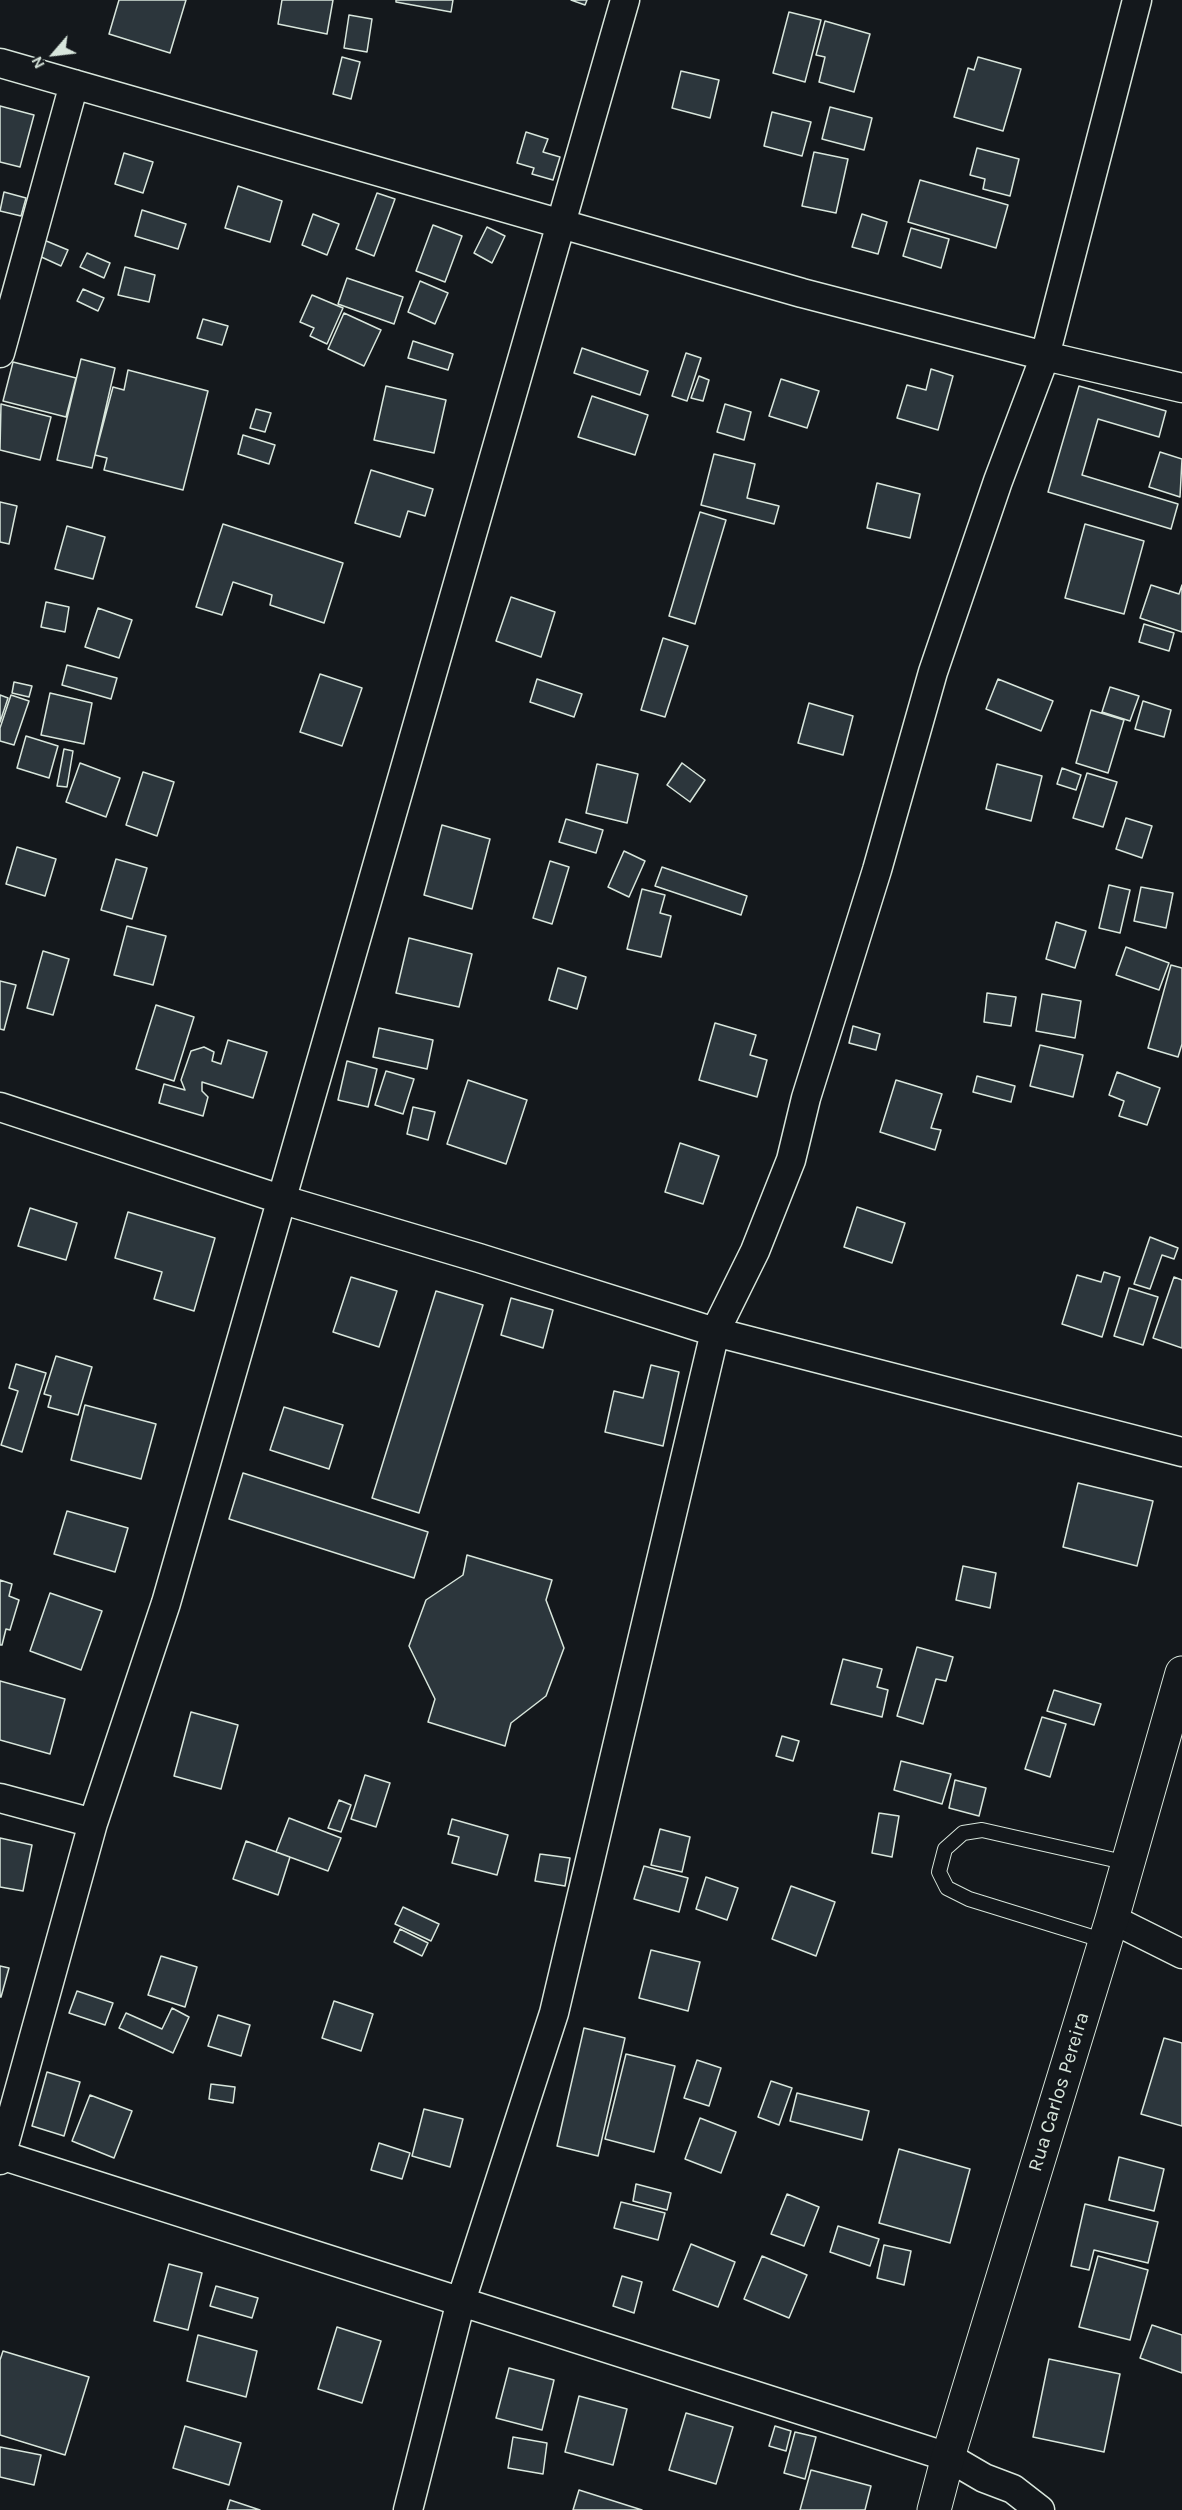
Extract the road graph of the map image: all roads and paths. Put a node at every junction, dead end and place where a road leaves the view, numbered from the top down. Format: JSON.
{"nodes":[{"id":1,"x":625,"y":0,"type":"edge"},
{"id":2,"x":1137,"y":0,"type":"edge"},
{"id":3,"x":0,"y":63,"type":"edge"},
{"id":4,"x":74,"y":84,"type":"junction"},
{"id":5,"x":561,"y":225,"type":"junction"},
{"id":6,"x":0,"y":353,"type":"edge"},
{"id":7,"x":1045,"y":356,"type":"junction"},
{"id":8,"x":1182,"y":388,"type":"edge"},
{"id":9,"x":0,"y":1107,"type":"edge"},
{"id":10,"x":279,"y":1199,"type":"junction"},
{"id":11,"x":715,"y":1332,"type":"junction"},
{"id":12,"x":1182,"y":1452,"type":"edge"},
{"id":13,"x":1182,"y":1673,"type":"edge"},
{"id":14,"x":0,"y":1798,"type":"edge"},
{"id":15,"x":93,"y":1823,"type":"junction"},
{"id":16,"x":1128,"y":1863,"type":"junction"},
{"id":17,"x":1108,"y":1930,"type":"junction"},
{"id":18,"x":1182,"y":1954,"type":"edge"},
{"id":19,"x":1,"y":2157,"type":"edge"},
{"id":20,"x":461,"y":2301,"type":"junction"},
{"id":21,"x":948,"y":2457,"type":"junction"},
{"id":22,"x":408,"y":2510,"type":"edge"},
{"id":23,"x":934,"y":2510,"type":"edge"},
{"id":24,"x":1040,"y":2510,"type":"edge"}],
"edges":[{"from":1,"to":5,"type":"street"},
{"from":2,"to":7,"type":"street"},
{"from":3,"to":4,"type":"street"},
{"from":4,"to":5,"type":"street"},
{"from":4,"to":6,"type":"street"},
{"from":5,"to":7,"type":"street"},
{"from":5,"to":10,"type":"street"},
{"from":7,"to":8,"type":"street"},
{"from":7,"to":11,"type":"street"},
{"from":9,"to":10,"type":"street"},
{"from":10,"to":11,"type":"street"},
{"from":10,"to":15,"type":"street"},
{"from":11,"to":12,"type":"street"},
{"from":11,"to":20,"type":"street"},
{"from":13,"to":16,"type":"main road","name":"Rua Carlos Pereira"},
{"from":14,"to":15,"type":"street"},
{"from":15,"to":19,"type":"street"},
{"from":16,"to":17,"type":"main road","name":"Rua Carlos Pereira"},
{"from":16,"to":17,"type":"lane"},
{"from":17,"to":18,"type":"street"},
{"from":17,"to":21,"type":"main road","name":"Rua Carlos Pereira"},
{"from":19,"to":20,"type":"street"},
{"from":20,"to":21,"type":"street"},
{"from":20,"to":22,"type":"street"},
{"from":21,"to":23,"type":"main road","name":"Rua Carlos Pereira"},
{"from":21,"to":24,"type":"street"}]}
